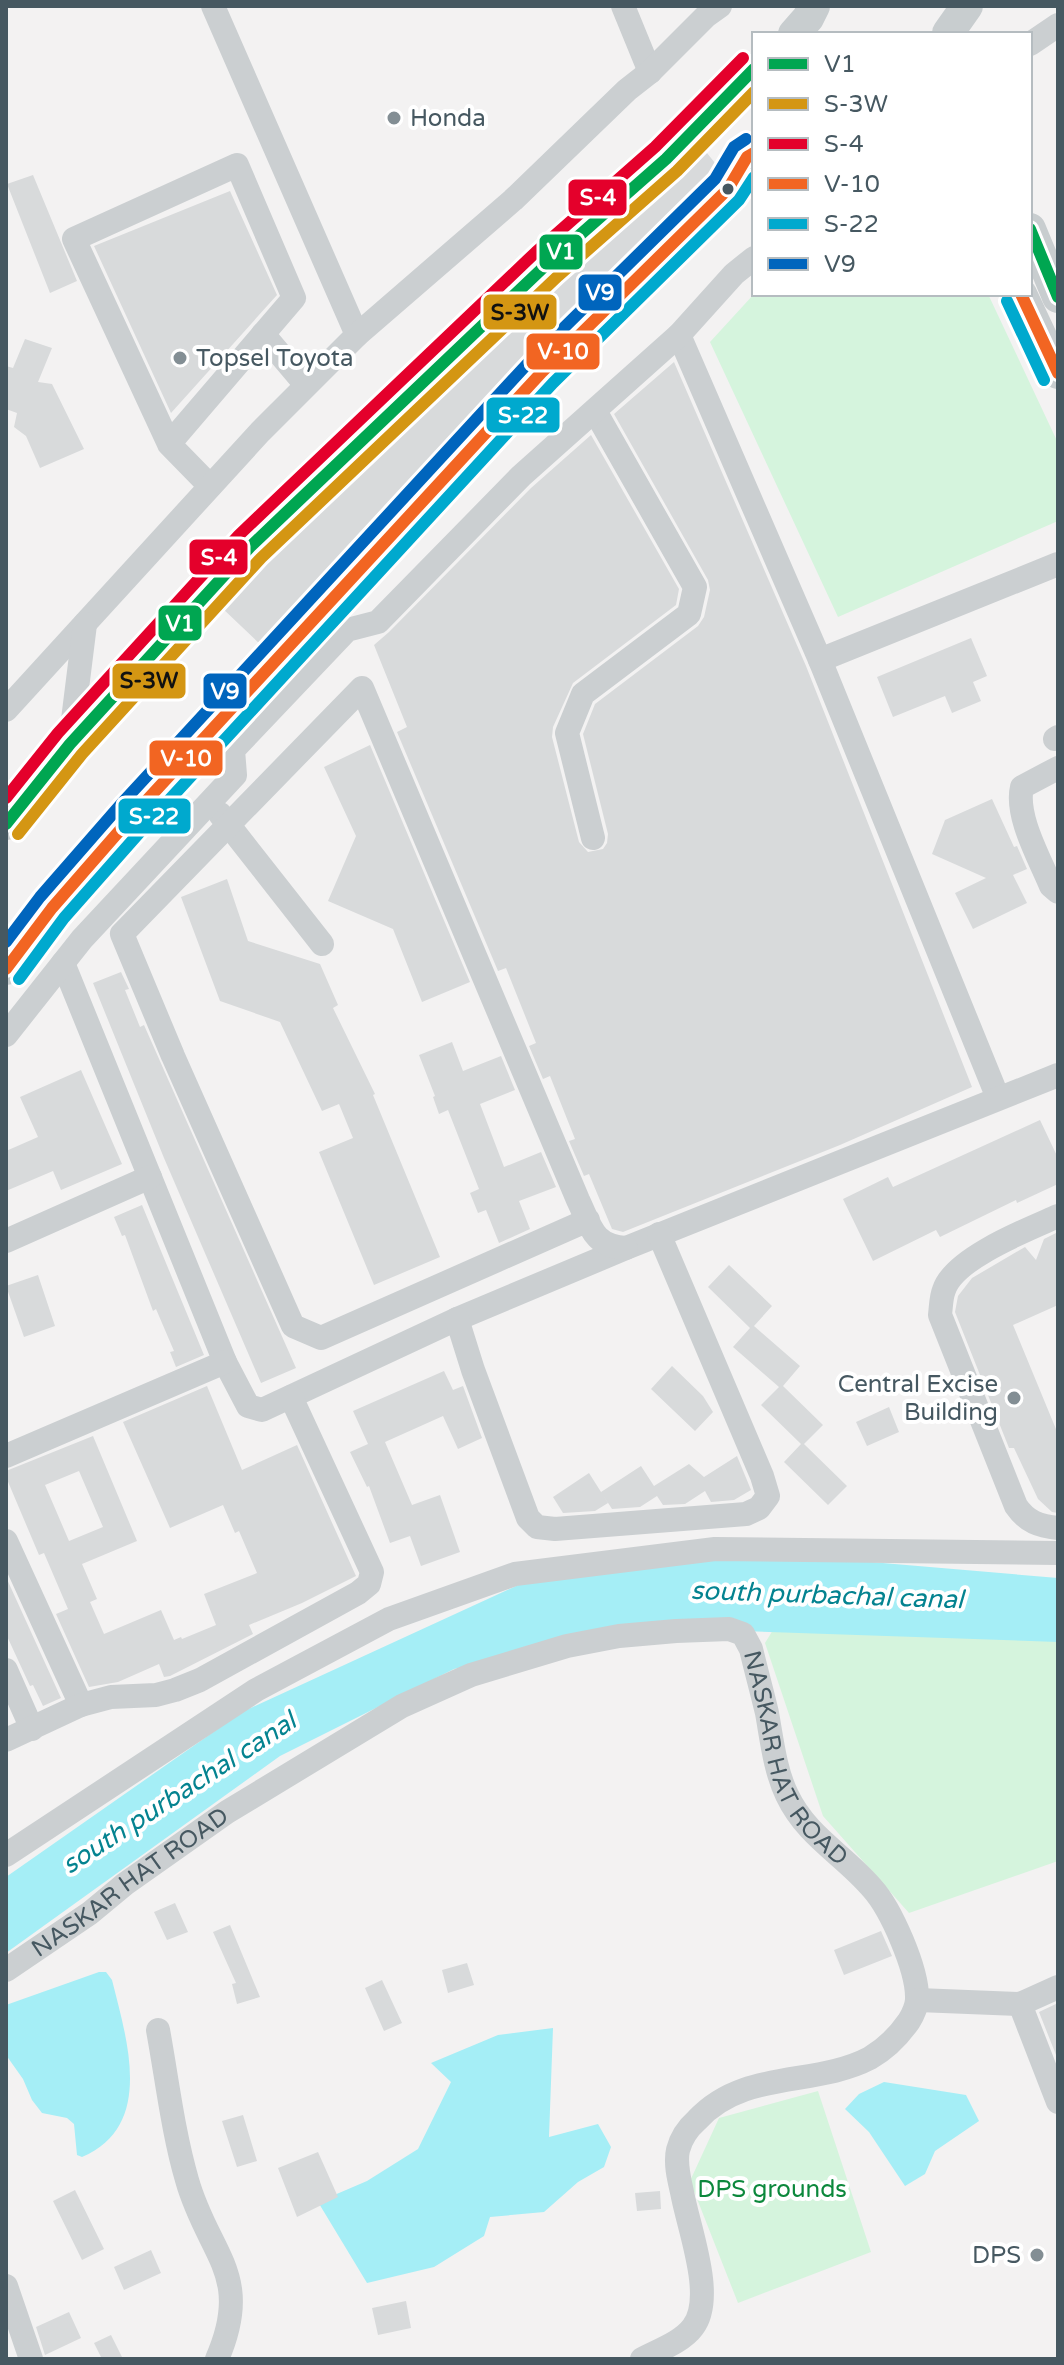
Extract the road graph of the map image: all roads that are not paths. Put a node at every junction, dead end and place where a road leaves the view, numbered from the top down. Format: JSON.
{"nodes":[{"id":1,"x":213,"y":6,"type":"edge"},
{"id":2,"x":623,"y":6,"type":"edge"},
{"id":3,"x":720,"y":6,"type":"edge"},
{"id":4,"x":814,"y":6,"type":"edge"},
{"id":5,"x":967,"y":6,"type":"edge"},
{"id":6,"x":947,"y":24,"type":"edge"},
{"id":7,"x":1058,"y":25,"type":"edge"},
{"id":8,"x":796,"y":32,"type":"edge"},
{"id":9,"x":810,"y":32,"type":"edge"},
{"id":10,"x":1032,"y":43,"type":"edge"},
{"id":11,"x":752,"y":71,"type":"edge"},
{"id":12,"x":650,"y":72,"type":"junction"},
{"id":13,"x":752,"y":154,"type":"edge"},
{"id":14,"x":741,"y":185,"type":"edge"},
{"id":15,"x":1032,"y":234,"type":"edge"},
{"id":16,"x":752,"y":260,"type":"edge"},
{"id":17,"x":1022,"y":296,"type":"edge"},
{"id":18,"x":1058,"y":297,"type":"edge"},
{"id":19,"x":263,"y":334,"type":"junction"},
{"id":20,"x":357,"y":335,"type":"junction"},
{"id":21,"x":679,"y":335,"type":"junction"},
{"id":22,"x":1058,"y":373,"type":"edge"},
{"id":23,"x":306,"y":385,"type":"junction"},
{"id":24,"x":595,"y":411,"type":"junction"},
{"id":25,"x":169,"y":444,"type":"junction"},
{"id":26,"x":210,"y":486,"type":"junction"},
{"id":27,"x":1058,"y":564,"type":"edge"},
{"id":28,"x":85,"y":624,"type":"junction"},
{"id":29,"x":820,"y":660,"type":"junction"},
{"id":30,"x":10,"y":694,"type":"edge"},
{"id":31,"x":70,"y":744,"type":"junction"},
{"id":32,"x":1058,"y":768,"type":"edge"},
{"id":33,"x":208,"y":802,"type":"junction"},
{"id":34,"x":6,"y":824,"type":"edge"},
{"id":35,"x":229,"y":825,"type":"junction"},
{"id":36,"x":593,"y":838,"type":"dead end"},
{"id":37,"x":1058,"y":892,"type":"edge"},
{"id":38,"x":52,"y":908,"type":"junction"},
{"id":39,"x":82,"y":939,"type":"junction"},
{"id":40,"x":322,"y":944,"type":"dead end"},
{"id":41,"x":63,"y":963,"type":"junction"},
{"id":42,"x":6,"y":969,"type":"edge"},
{"id":43,"x":6,"y":1035,"type":"edge"},
{"id":44,"x":1058,"y":1075,"type":"edge"},
{"id":45,"x":998,"y":1098,"type":"junction"},
{"id":46,"x":150,"y":1177,"type":"junction"},
{"id":47,"x":1058,"y":1216,"type":"edge"},
{"id":48,"x":588,"y":1220,"type":"junction"},
{"id":49,"x":659,"y":1234,"type":"junction"},
{"id":50,"x":6,"y":1241,"type":"edge"},
{"id":51,"x":626,"y":1248,"type":"junction"},
{"id":52,"x":457,"y":1319,"type":"junction"},
{"id":53,"x":225,"y":1362,"type":"junction"},
{"id":54,"x":291,"y":1397,"type":"junction"},
{"id":55,"x":6,"y":1456,"type":"edge"},
{"id":56,"x":1058,"y":1528,"type":"edge"},
{"id":57,"x":6,"y":1541,"type":"edge"},
{"id":58,"x":1058,"y":1553,"type":"edge"},
{"id":59,"x":6,"y":1670,"type":"edge"},
{"id":60,"x":81,"y":1705,"type":"junction"},
{"id":61,"x":32,"y":1729,"type":"junction"},
{"id":62,"x":6,"y":1740,"type":"edge"},
{"id":63,"x":6,"y":1855,"type":"edge"},
{"id":64,"x":6,"y":1970,"type":"edge"},
{"id":65,"x":1058,"y":1987,"type":"edge"},
{"id":66,"x":918,"y":2000,"type":"junction"},
{"id":67,"x":1020,"y":2004,"type":"junction"},
{"id":68,"x":158,"y":2030,"type":"dead end"},
{"id":69,"x":1058,"y":2102,"type":"edge"},
{"id":70,"x":6,"y":2286,"type":"edge"},
{"id":71,"x":645,"y":2358,"type":"edge"},
{"id":72,"x":31,"y":2359,"type":"edge"},
{"id":73,"x":217,"y":2359,"type":"edge"}],
"edges":[{"from":1,"to":20,"type":"street"},
{"from":2,"to":12,"type":"street"},
{"from":3,"to":12,"type":"street"},
{"from":4,"to":8,"type":"main road"},
{"from":4,"to":9,"type":"main road"},
{"from":5,"to":6,"type":"main road"},
{"from":7,"to":10,"type":"street"},
{"from":11,"to":31,"type":"main road"},
{"from":12,"to":20,"type":"street"},
{"from":13,"to":14,"type":"main road"},
{"from":14,"to":38,"type":"main road"},
{"from":15,"to":18,"type":"main road"},
{"from":16,"to":21,"type":"street"},
{"from":17,"to":22,"type":"main road"},
{"from":19,"to":23,"type":"street"},
{"from":19,"to":25,"type":"street"},
{"from":19,"to":25,"type":"street"},
{"from":20,"to":23,"type":"street"},
{"from":21,"to":24,"type":"street"},
{"from":21,"to":29,"type":"street"},
{"from":23,"to":26,"type":"street"},
{"from":24,"to":33,"type":"street"},
{"from":24,"to":36,"type":"street"},
{"from":25,"to":26,"type":"street"},
{"from":26,"to":28,"type":"street"},
{"from":27,"to":29,"type":"street"},
{"from":28,"to":30,"type":"street"},
{"from":28,"to":31,"type":"street"},
{"from":29,"to":45,"type":"street"},
{"from":31,"to":34,"type":"main road"},
{"from":32,"to":37,"type":"street"},
{"from":33,"to":35,"type":"street"},
{"from":33,"to":39,"type":"street"},
{"from":35,"to":40,"type":"street"},
{"from":35,"to":48,"type":"street"},
{"from":35,"to":48,"type":"street"},
{"from":38,"to":39,"type":"street"},
{"from":38,"to":42,"type":"main road"},
{"from":39,"to":41,"type":"street"},
{"from":41,"to":43,"type":"street"},
{"from":41,"to":46,"type":"street"},
{"from":44,"to":45,"type":"street"},
{"from":45,"to":49,"type":"street"},
{"from":46,"to":50,"type":"street"},
{"from":46,"to":53,"type":"street"},
{"from":47,"to":56,"type":"street"},
{"from":48,"to":51,"type":"street"},
{"from":49,"to":51,"type":"street"},
{"from":49,"to":52,"type":"street"},
{"from":51,"to":52,"type":"street"},
{"from":52,"to":54,"type":"street"},
{"from":53,"to":54,"type":"street"},
{"from":53,"to":55,"type":"street"},
{"from":54,"to":60,"type":"street"},
{"from":57,"to":60,"type":"street"},
{"from":58,"to":63,"type":"street"},
{"from":59,"to":61,"type":"street"},
{"from":60,"to":61,"type":"street"},
{"from":61,"to":62,"type":"street"},
{"from":64,"to":66,"type":"street","name":"NASKAR HAT ROAD"},
{"from":65,"to":67,"type":"street"},
{"from":66,"to":67,"type":"street"},
{"from":66,"to":71,"type":"street"},
{"from":67,"to":69,"type":"street"},
{"from":68,"to":73,"type":"street"},
{"from":70,"to":72,"type":"street"}]}
